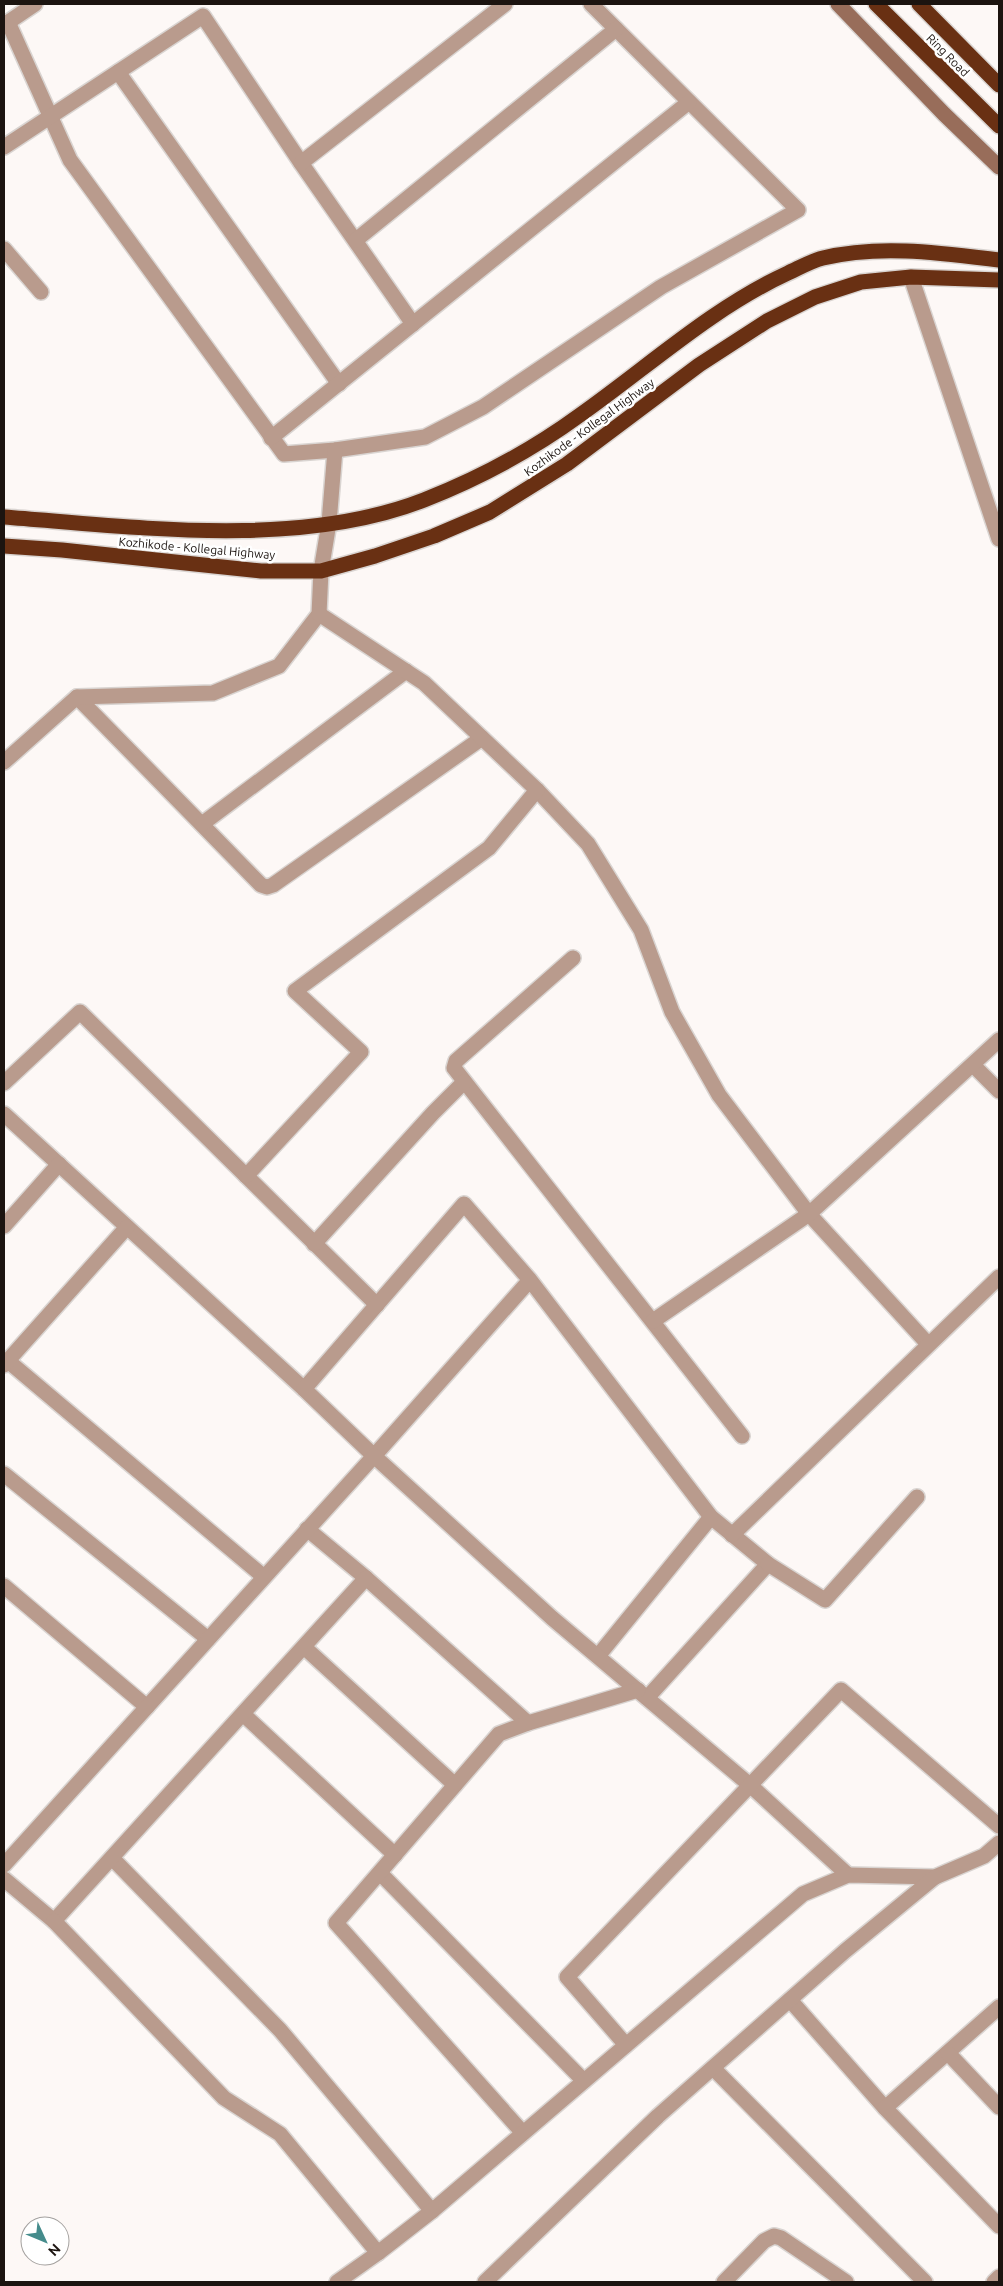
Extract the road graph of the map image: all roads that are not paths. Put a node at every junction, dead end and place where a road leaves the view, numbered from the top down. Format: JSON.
{"nodes":[{"id":1,"x":35,"y":4,"type":"edge"},
{"id":2,"x":505,"y":4,"type":"edge"},
{"id":3,"x":591,"y":4,"type":"edge"},
{"id":4,"x":838,"y":4,"type":"edge"},
{"id":5,"x":876,"y":4,"type":"edge"},
{"id":6,"x":919,"y":4,"type":"edge"},
{"id":7,"x":6,"y":23,"type":"edge"},
{"id":8,"x":616,"y":29,"type":"junction"},
{"id":9,"x":118,"y":72,"type":"junction"},
{"id":10,"x":999,"y":85,"type":"edge"},
{"id":11,"x":689,"y":102,"type":"junction"},
{"id":12,"x":51,"y":117,"type":"junction"},
{"id":13,"x":999,"y":126,"type":"edge"},
{"id":14,"x":4,"y":147,"type":"edge"},
{"id":15,"x":301,"y":163,"type":"junction"},
{"id":16,"x":999,"y":167,"type":"edge"},
{"id":17,"x":356,"y":240,"type":"junction"},
{"id":18,"x":4,"y":249,"type":"edge"},
{"id":19,"x":999,"y":260,"type":"edge"},
{"id":20,"x":911,"y":277,"type":"junction"},
{"id":21,"x":999,"y":280,"type":"edge"},
{"id":22,"x":41,"y":292,"type":"dead end"},
{"id":23,"x":413,"y":324,"type":"junction"},
{"id":24,"x":339,"y":384,"type":"junction"},
{"id":25,"x":271,"y":438,"type":"junction"},
{"id":26,"x":335,"y":450,"type":"junction"},
{"id":27,"x":4,"y":517,"type":"edge"},
{"id":28,"x":329,"y":524,"type":"junction"},
{"id":29,"x":999,"y":539,"type":"edge"},
{"id":30,"x":4,"y":546,"type":"edge"},
{"id":31,"x":321,"y":571,"type":"junction"},
{"id":32,"x":319,"y":614,"type":"junction"},
{"id":33,"x":406,"y":671,"type":"junction"},
{"id":34,"x":76,"y":697,"type":"junction"},
{"id":35,"x":482,"y":738,"type":"junction"},
{"id":36,"x":4,"y":762,"type":"edge"},
{"id":37,"x":537,"y":790,"type":"junction"},
{"id":38,"x":202,"y":824,"type":"junction"},
{"id":39,"x":573,"y":958,"type":"dead end"},
{"id":40,"x":999,"y":1040,"type":"edge"},
{"id":41,"x":973,"y":1065,"type":"junction"},
{"id":42,"x":464,"y":1082,"type":"junction"},
{"id":43,"x":4,"y":1083,"type":"edge"},
{"id":44,"x":999,"y":1092,"type":"edge"},
{"id":45,"x":4,"y":1114,"type":"edge"},
{"id":46,"x":59,"y":1164,"type":"junction"},
{"id":47,"x":246,"y":1176,"type":"junction"},
{"id":48,"x":809,"y":1214,"type":"junction"},
{"id":49,"x":4,"y":1226,"type":"edge"},
{"id":50,"x":127,"y":1227,"type":"junction"},
{"id":51,"x":314,"y":1244,"type":"junction"},
{"id":52,"x":999,"y":1276,"type":"edge"},
{"id":53,"x":530,"y":1280,"type":"junction"},
{"id":54,"x":377,"y":1305,"type":"junction"},
{"id":55,"x":653,"y":1321,"type":"junction"},
{"id":56,"x":928,"y":1344,"type":"junction"},
{"id":57,"x":6,"y":1363,"type":"edge"},
{"id":58,"x":304,"y":1389,"type":"junction"},
{"id":59,"x":742,"y":1436,"type":"dead end"},
{"id":60,"x":374,"y":1456,"type":"junction"},
{"id":61,"x":4,"y":1474,"type":"edge"},
{"id":62,"x":917,"y":1497,"type":"dead end"},
{"id":63,"x":711,"y":1517,"type":"junction"},
{"id":64,"x":307,"y":1530,"type":"junction"},
{"id":65,"x":732,"y":1535,"type":"junction"},
{"id":66,"x":768,"y":1564,"type":"junction"},
{"id":67,"x":264,"y":1577,"type":"junction"},
{"id":68,"x":366,"y":1578,"type":"junction"},
{"id":69,"x":4,"y":1586,"type":"edge"},
{"id":70,"x":208,"y":1639,"type":"junction"},
{"id":71,"x":304,"y":1647,"type":"junction"},
{"id":72,"x":598,"y":1656,"type":"junction"},
{"id":73,"x":643,"y":1694,"type":"junction"},
{"id":74,"x":147,"y":1707,"type":"junction"},
{"id":75,"x":243,"y":1714,"type":"junction"},
{"id":76,"x":528,"y":1723,"type":"junction"},
{"id":77,"x":455,"y":1785,"type":"junction"},
{"id":78,"x":751,"y":1786,"type":"junction"},
{"id":79,"x":999,"y":1826,"type":"edge"},
{"id":80,"x":999,"y":1843,"type":"edge"},
{"id":81,"x":395,"y":1855,"type":"junction"},
{"id":82,"x":112,"y":1858,"type":"junction"},
{"id":83,"x":4,"y":1865,"type":"edge"},
{"id":84,"x":380,"y":1873,"type":"junction"},
{"id":85,"x":848,"y":1875,"type":"junction"},
{"id":86,"x":936,"y":1877,"type":"junction"},
{"id":87,"x":4,"y":1879,"type":"edge"},
{"id":88,"x":54,"y":1921,"type":"junction"},
{"id":89,"x":790,"y":2000,"type":"junction"},
{"id":90,"x":999,"y":2007,"type":"edge"},
{"id":91,"x":626,"y":2045,"type":"junction"},
{"id":92,"x":948,"y":2053,"type":"junction"},
{"id":93,"x":713,"y":2068,"type":"junction"},
{"id":94,"x":584,"y":2081,"type":"junction"},
{"id":95,"x":999,"y":2107,"type":"edge"},
{"id":96,"x":885,"y":2108,"type":"junction"},
{"id":97,"x":523,"y":2133,"type":"junction"},
{"id":98,"x":432,"y":2210,"type":"junction"},
{"id":99,"x":999,"y":2226,"type":"edge"},
{"id":100,"x":378,"y":2253,"type":"junction"},
{"id":101,"x":999,"y":2277,"type":"edge"},
{"id":102,"x":337,"y":2282,"type":"edge"},
{"id":103,"x":485,"y":2282,"type":"edge"},
{"id":104,"x":724,"y":2282,"type":"edge"},
{"id":105,"x":846,"y":2282,"type":"edge"},
{"id":106,"x":924,"y":2282,"type":"edge"},
{"id":107,"x":994,"y":2282,"type":"edge"}],
"edges":[{"from":1,"to":7,"type":"street"},
{"from":2,"to":15,"type":"street"},
{"from":3,"to":8,"type":"street"},
{"from":4,"to":16,"type":"street"},
{"from":5,"to":13,"type":"highway","name":"Ring Road"},
{"from":6,"to":10,"type":"highway","name":"Ring Road"},
{"from":7,"to":12,"type":"street"},
{"from":8,"to":11,"type":"street"},
{"from":8,"to":17,"type":"street"},
{"from":9,"to":12,"type":"street"},
{"from":9,"to":15,"type":"street"},
{"from":9,"to":24,"type":"street"},
{"from":11,"to":23,"type":"street"},
{"from":11,"to":26,"type":"street"},
{"from":12,"to":14,"type":"street"},
{"from":12,"to":25,"type":"street"},
{"from":15,"to":17,"type":"street"},
{"from":17,"to":23,"type":"street"},
{"from":18,"to":22,"type":"street"},
{"from":19,"to":28,"type":"highway","name":"Kozhikode - Kollegal Highway"},
{"from":20,"to":21,"type":"highway","name":"Kozhikode - Kollegal Highway"},
{"from":20,"to":29,"type":"street"},
{"from":20,"to":31,"type":"highway","name":"Kozhikode - Kollegal Highway"},
{"from":23,"to":24,"type":"street"},
{"from":24,"to":25,"type":"street"},
{"from":25,"to":26,"type":"street"},
{"from":26,"to":28,"type":"street"},
{"from":27,"to":28,"type":"highway","name":"Kozhikode - Kollegal Highway"},
{"from":28,"to":31,"type":"street"},
{"from":30,"to":31,"type":"highway","name":"Kozhikode - Kollegal Highway"},
{"from":31,"to":32,"type":"street"},
{"from":32,"to":33,"type":"street"},
{"from":32,"to":34,"type":"street"},
{"from":33,"to":35,"type":"street"},
{"from":33,"to":38,"type":"street"},
{"from":34,"to":36,"type":"street"},
{"from":34,"to":38,"type":"street"},
{"from":35,"to":37,"type":"street"},
{"from":35,"to":38,"type":"street"},
{"from":37,"to":47,"type":"street"},
{"from":37,"to":48,"type":"street"},
{"from":39,"to":42,"type":"street"},
{"from":40,"to":41,"type":"street"},
{"from":41,"to":44,"type":"street"},
{"from":41,"to":48,"type":"street"},
{"from":42,"to":51,"type":"street"},
{"from":42,"to":55,"type":"street"},
{"from":43,"to":47,"type":"street"},
{"from":45,"to":46,"type":"street"},
{"from":46,"to":49,"type":"street"},
{"from":46,"to":50,"type":"street"},
{"from":47,"to":51,"type":"street"},
{"from":48,"to":55,"type":"street"},
{"from":48,"to":56,"type":"street"},
{"from":50,"to":57,"type":"street"},
{"from":50,"to":58,"type":"street"},
{"from":51,"to":54,"type":"street"},
{"from":52,"to":56,"type":"street"},
{"from":53,"to":54,"type":"street"},
{"from":53,"to":60,"type":"street"},
{"from":53,"to":63,"type":"street"},
{"from":54,"to":58,"type":"street"},
{"from":55,"to":59,"type":"street"},
{"from":56,"to":65,"type":"street"},
{"from":57,"to":67,"type":"street"},
{"from":58,"to":60,"type":"street"},
{"from":60,"to":64,"type":"street"},
{"from":60,"to":72,"type":"street"},
{"from":61,"to":70,"type":"street"},
{"from":62,"to":66,"type":"street"},
{"from":63,"to":65,"type":"street"},
{"from":63,"to":72,"type":"street"},
{"from":64,"to":67,"type":"street"},
{"from":64,"to":68,"type":"street"},
{"from":65,"to":66,"type":"street"},
{"from":66,"to":73,"type":"street"},
{"from":67,"to":70,"type":"street"},
{"from":68,"to":71,"type":"street"},
{"from":68,"to":76,"type":"street"},
{"from":69,"to":74,"type":"street"},
{"from":70,"to":74,"type":"street"},
{"from":71,"to":75,"type":"street"},
{"from":71,"to":77,"type":"street"},
{"from":72,"to":73,"type":"street"},
{"from":73,"to":76,"type":"street"},
{"from":73,"to":78,"type":"street"},
{"from":74,"to":83,"type":"street"},
{"from":75,"to":81,"type":"street"},
{"from":75,"to":82,"type":"street"},
{"from":76,"to":77,"type":"street"},
{"from":77,"to":81,"type":"street"},
{"from":78,"to":79,"type":"street"},
{"from":78,"to":85,"type":"street"},
{"from":78,"to":91,"type":"street"},
{"from":80,"to":86,"type":"street"},
{"from":81,"to":84,"type":"street"},
{"from":82,"to":88,"type":"street"},
{"from":82,"to":98,"type":"street"},
{"from":84,"to":94,"type":"street"},
{"from":84,"to":97,"type":"street"},
{"from":85,"to":86,"type":"street"},
{"from":85,"to":91,"type":"street"},
{"from":86,"to":89,"type":"street"},
{"from":87,"to":88,"type":"street"},
{"from":88,"to":100,"type":"street"},
{"from":89,"to":93,"type":"street"},
{"from":89,"to":96,"type":"street"},
{"from":90,"to":92,"type":"street"},
{"from":91,"to":94,"type":"street"},
{"from":92,"to":95,"type":"street"},
{"from":92,"to":96,"type":"street"},
{"from":93,"to":103,"type":"street"},
{"from":93,"to":106,"type":"street"},
{"from":94,"to":97,"type":"street"},
{"from":96,"to":99,"type":"street"},
{"from":97,"to":98,"type":"street"},
{"from":98,"to":100,"type":"street"},
{"from":100,"to":102,"type":"street"},
{"from":101,"to":107,"type":"street"},
{"from":104,"to":105,"type":"street"}]}
